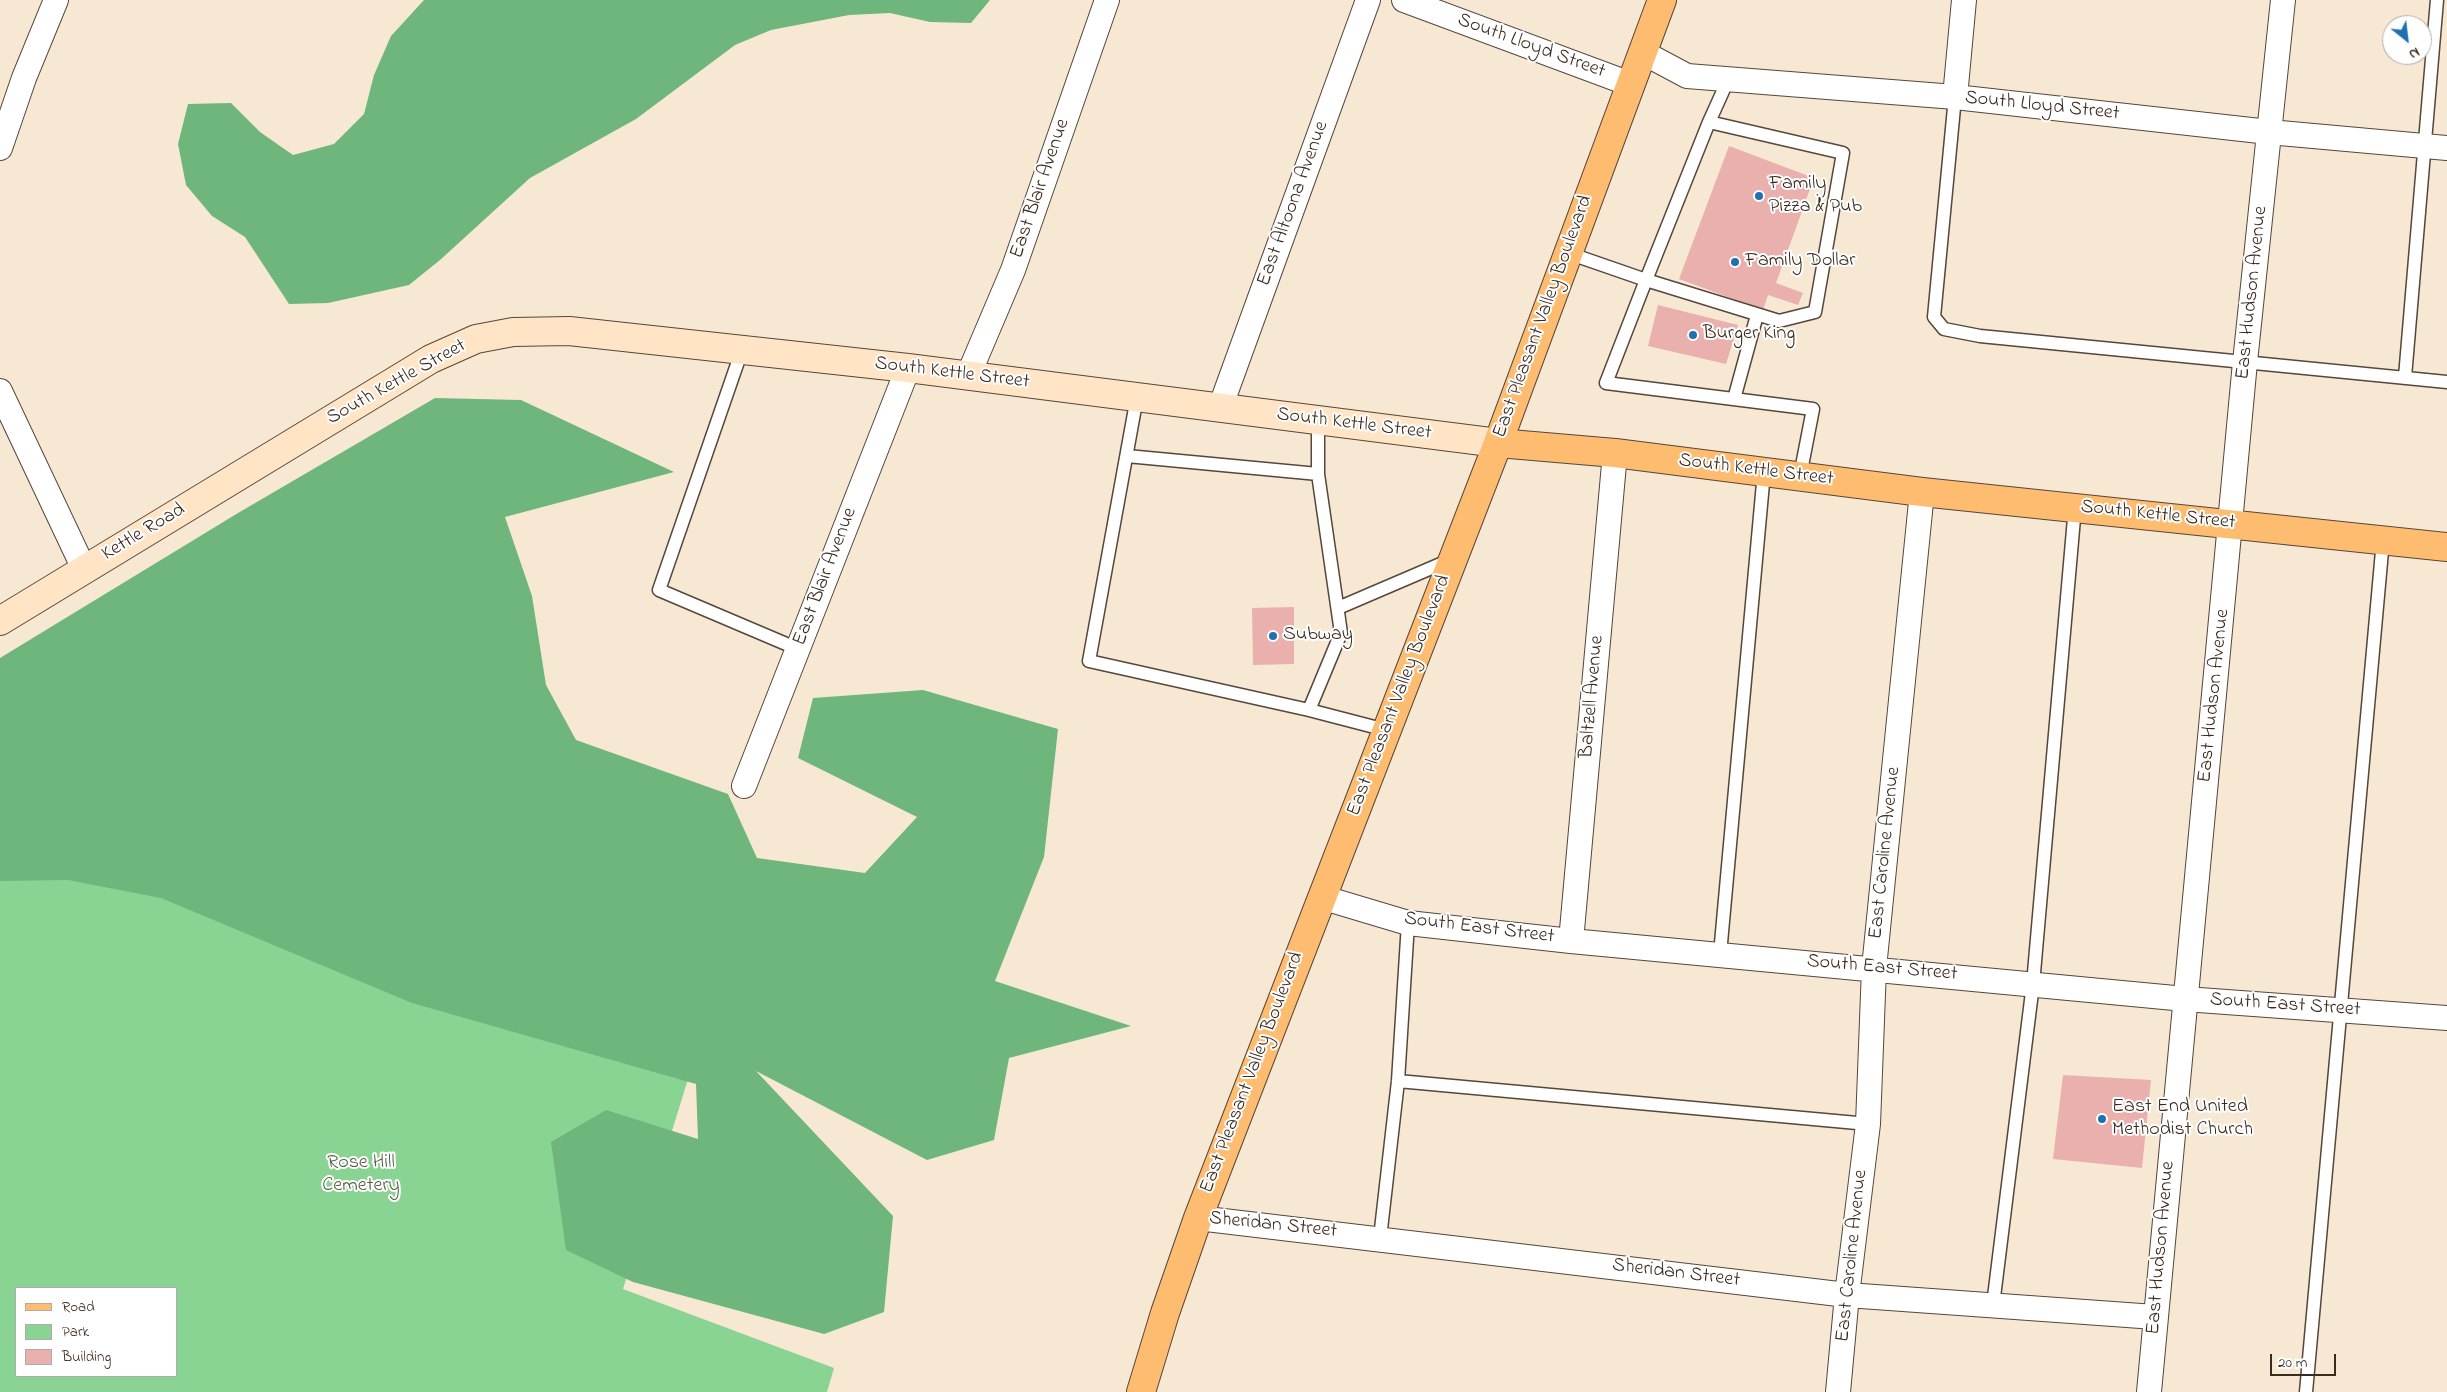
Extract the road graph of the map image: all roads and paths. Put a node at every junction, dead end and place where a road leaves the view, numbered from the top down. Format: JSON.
{"nodes":[{"id":1,"x":56,"y":0,"type":"edge"},
{"id":2,"x":1107,"y":0,"type":"edge"},
{"id":3,"x":1368,"y":0,"type":"edge"},
{"id":4,"x":1404,"y":0,"type":"edge"},
{"id":5,"x":1662,"y":0,"type":"edge"},
{"id":6,"x":1964,"y":0,"type":"edge"},
{"id":7,"x":2283,"y":0,"type":"edge"},
{"id":8,"x":2436,"y":0,"type":"edge"},
{"id":9,"x":1642,"y":52,"type":"junction"},
{"id":10,"x":1728,"y":80,"type":"junction"},
{"id":11,"x":1630,"y":84,"type":"junction"},
{"id":12,"x":1955,"y":97,"type":"junction"},
{"id":13,"x":1709,"y":122,"type":"junction"},
{"id":14,"x":2269,"y":132,"type":"junction"},
{"id":15,"x":2424,"y":147,"type":"junction"},
{"id":16,"x":0,"y":148,"type":"edge"},
{"id":17,"x":2447,"y":148,"type":"edge"},
{"id":18,"x":1568,"y":253,"type":"junction"},
{"id":19,"x":1646,"y":280,"type":"junction"},
{"id":20,"x":1757,"y":315,"type":"junction"},
{"id":21,"x":742,"y":350,"type":"junction"},
{"id":22,"x":2245,"y":362,"type":"junction"},
{"id":23,"x":908,"y":368,"type":"junction"},
{"id":24,"x":968,"y":376,"type":"junction"},
{"id":25,"x":2405,"y":378,"type":"junction"},
{"id":26,"x":2447,"y":382,"type":"edge"},
{"id":27,"x":0,"y":391,"type":"edge"},
{"id":28,"x":1137,"y":397,"type":"junction"},
{"id":29,"x":1734,"y":399,"type":"junction"},
{"id":30,"x":1220,"y":408,"type":"junction"},
{"id":31,"x":1318,"y":420,"type":"junction"},
{"id":32,"x":1498,"y":443,"type":"junction"},
{"id":33,"x":288,"y":445,"type":"joint"},
{"id":34,"x":1615,"y":453,"type":"junction"},
{"id":35,"x":1127,"y":456,"type":"junction"},
{"id":36,"x":1764,"y":472,"type":"junction"},
{"id":37,"x":1318,"y":474,"type":"junction"},
{"id":38,"x":1800,"y":476,"type":"junction"},
{"id":39,"x":1922,"y":492,"type":"junction"},
{"id":40,"x":2075,"y":507,"type":"junction"},
{"id":41,"x":2232,"y":523,"type":"junction"},
{"id":42,"x":2382,"y":540,"type":"junction"},
{"id":43,"x":2447,"y":547,"type":"edge"},
{"id":44,"x":1453,"y":560,"type":"junction"},
{"id":45,"x":84,"y":569,"type":"junction"},
{"id":46,"x":1338,"y":608,"type":"junction"},
{"id":47,"x":0,"y":621,"type":"edge"},
{"id":48,"x":798,"y":650,"type":"junction"},
{"id":49,"x":1309,"y":710,"type":"junction"},
{"id":50,"x":1386,"y":730,"type":"junction"},
{"id":51,"x":744,"y":786,"type":"dead end"},
{"id":52,"x":1321,"y":897,"type":"junction"},
{"id":53,"x":1408,"y":922,"type":"junction"},
{"id":54,"x":1571,"y":941,"type":"junction"},
{"id":55,"x":1720,"y":954,"type":"junction"},
{"id":56,"x":1874,"y":968,"type":"junction"},
{"id":57,"x":2033,"y":984,"type":"junction"},
{"id":58,"x":2185,"y":999,"type":"junction"},
{"id":59,"x":2342,"y":1010,"type":"junction"},
{"id":60,"x":2447,"y":1018,"type":"edge"},
{"id":61,"x":1398,"y":1081,"type":"junction"},
{"id":62,"x":1868,"y":1124,"type":"junction"},
{"id":63,"x":1198,"y":1218,"type":"junction"},
{"id":64,"x":1380,"y":1238,"type":"junction"},
{"id":65,"x":1847,"y":1294,"type":"junction"},
{"id":66,"x":1993,"y":1305,"type":"junction"},
{"id":67,"x":2155,"y":1317,"type":"junction"},
{"id":68,"x":1141,"y":1392,"type":"edge"},
{"id":69,"x":1838,"y":1392,"type":"edge"},
{"id":70,"x":2149,"y":1392,"type":"edge"},
{"id":71,"x":2306,"y":1392,"type":"edge"}],
"edges":[{"from":1,"to":16,"type":"street"},
{"from":2,"to":24,"type":"street","name":"East Blair Avenue"},
{"from":3,"to":30,"type":"street","name":"East Altoona Avenue"},
{"from":4,"to":11,"type":"street","name":"South Lloyd Street"},
{"from":5,"to":9,"type":"main road","name":"East Pleasant Valley Boulevard"},
{"from":6,"to":12,"type":"street"},
{"from":7,"to":14,"type":"street","name":"East Hudson Avenue"},
{"from":8,"to":15,"type":"lane"},
{"from":9,"to":10,"type":"street","name":"South Lloyd Street"},
{"from":9,"to":11,"type":"main road","name":"East Pleasant Valley Boulevard"},
{"from":10,"to":12,"type":"street","name":"South Lloyd Street"},
{"from":10,"to":13,"type":"lane"},
{"from":11,"to":18,"type":"main road","name":"East Pleasant Valley Boulevard"},
{"from":12,"to":14,"type":"street","name":"South Lloyd Street"},
{"from":12,"to":22,"type":"lane"},
{"from":13,"to":19,"type":"lane"},
{"from":13,"to":20,"type":"lane"},
{"from":14,"to":15,"type":"street","name":"South Lloyd Street"},
{"from":14,"to":22,"type":"street","name":"East Hudson Avenue"},
{"from":15,"to":17,"type":"street","name":"South Lloyd Street"},
{"from":15,"to":25,"type":"lane"},
{"from":18,"to":19,"type":"lane"},
{"from":18,"to":32,"type":"main road","name":"East Pleasant Valley Boulevard"},
{"from":19,"to":20,"type":"lane"},
{"from":19,"to":29,"type":"lane"},
{"from":20,"to":29,"type":"lane"},
{"from":21,"to":23,"type":"street","name":"South Kettle Street"},
{"from":21,"to":33,"type":"street","name":"South Kettle Street"},
{"from":21,"to":48,"type":"lane"},
{"from":22,"to":25,"type":"lane"},
{"from":22,"to":41,"type":"street","name":"East Hudson Avenue"},
{"from":23,"to":24,"type":"street","name":"South Kettle Street"},
{"from":23,"to":48,"type":"street","name":"East Blair Avenue"},
{"from":24,"to":28,"type":"street","name":"South Kettle Street"},
{"from":25,"to":26,"type":"lane"},
{"from":27,"to":45,"type":"street"},
{"from":28,"to":30,"type":"street","name":"South Kettle Street"},
{"from":28,"to":35,"type":"lane"},
{"from":29,"to":38,"type":"lane"},
{"from":30,"to":31,"type":"street","name":"South Kettle Street"},
{"from":31,"to":32,"type":"street","name":"South Kettle Street"},
{"from":31,"to":37,"type":"lane"},
{"from":32,"to":34,"type":"main road","name":"South Kettle Street"},
{"from":32,"to":44,"type":"main road","name":"East Pleasant Valley Boulevard"},
{"from":33,"to":45,"type":"street","name":"Kettle Road"},
{"from":34,"to":36,"type":"main road","name":"South Kettle Street"},
{"from":34,"to":54,"type":"street","name":"Baltzell Avenue"},
{"from":35,"to":37,"type":"lane"},
{"from":35,"to":49,"type":"lane"},
{"from":36,"to":38,"type":"main road","name":"South Kettle Street"},
{"from":36,"to":55,"type":"lane"},
{"from":37,"to":46,"type":"lane"},
{"from":38,"to":39,"type":"main road","name":"South Kettle Street"},
{"from":39,"to":40,"type":"main road","name":"South Kettle Street"},
{"from":39,"to":56,"type":"street","name":"East Caroline Avenue"},
{"from":40,"to":41,"type":"main road","name":"South Kettle Street"},
{"from":40,"to":57,"type":"lane"},
{"from":41,"to":42,"type":"main road","name":"South Kettle Street"},
{"from":41,"to":58,"type":"street","name":"East Hudson Avenue"},
{"from":42,"to":43,"type":"main road","name":"South Kettle Street"},
{"from":42,"to":59,"type":"lane"},
{"from":44,"to":46,"type":"lane"},
{"from":44,"to":50,"type":"main road","name":"East Pleasant Valley Boulevard"},
{"from":45,"to":47,"type":"street","name":"Kettle Road"},
{"from":46,"to":49,"type":"lane"},
{"from":48,"to":51,"type":"street","name":"East Blair Avenue"},
{"from":49,"to":50,"type":"lane"},
{"from":50,"to":52,"type":"main road","name":"East Pleasant Valley Boulevard"},
{"from":52,"to":53,"type":"street","name":"South East Street"},
{"from":52,"to":63,"type":"main road","name":"East Pleasant Valley Boulevard"},
{"from":53,"to":54,"type":"street","name":"South East Street"},
{"from":53,"to":61,"type":"lane"},
{"from":54,"to":55,"type":"street","name":"South East Street"},
{"from":55,"to":56,"type":"street","name":"South East Street"},
{"from":56,"to":57,"type":"street","name":"South East Street"},
{"from":56,"to":62,"type":"street","name":"East Caroline Avenue"},
{"from":57,"to":58,"type":"street","name":"South East Street"},
{"from":57,"to":66,"type":"lane"},
{"from":58,"to":59,"type":"street","name":"South East Street"},
{"from":58,"to":67,"type":"street","name":"East Hudson Avenue"},
{"from":59,"to":60,"type":"street","name":"South East Street"},
{"from":59,"to":71,"type":"lane"},
{"from":61,"to":62,"type":"lane"},
{"from":61,"to":64,"type":"lane"},
{"from":62,"to":65,"type":"street","name":"East Caroline Avenue"},
{"from":63,"to":64,"type":"street","name":"Sheridan Street"},
{"from":63,"to":68,"type":"main road","name":"East Pleasant Valley Boulevard"},
{"from":64,"to":65,"type":"street","name":"Sheridan Street"},
{"from":65,"to":66,"type":"street","name":"Sheridan Street"},
{"from":65,"to":69,"type":"street","name":"East Caroline Avenue"},
{"from":66,"to":67,"type":"street","name":"Sheridan Street"},
{"from":67,"to":70,"type":"street","name":"East Hudson Avenue"}]}
